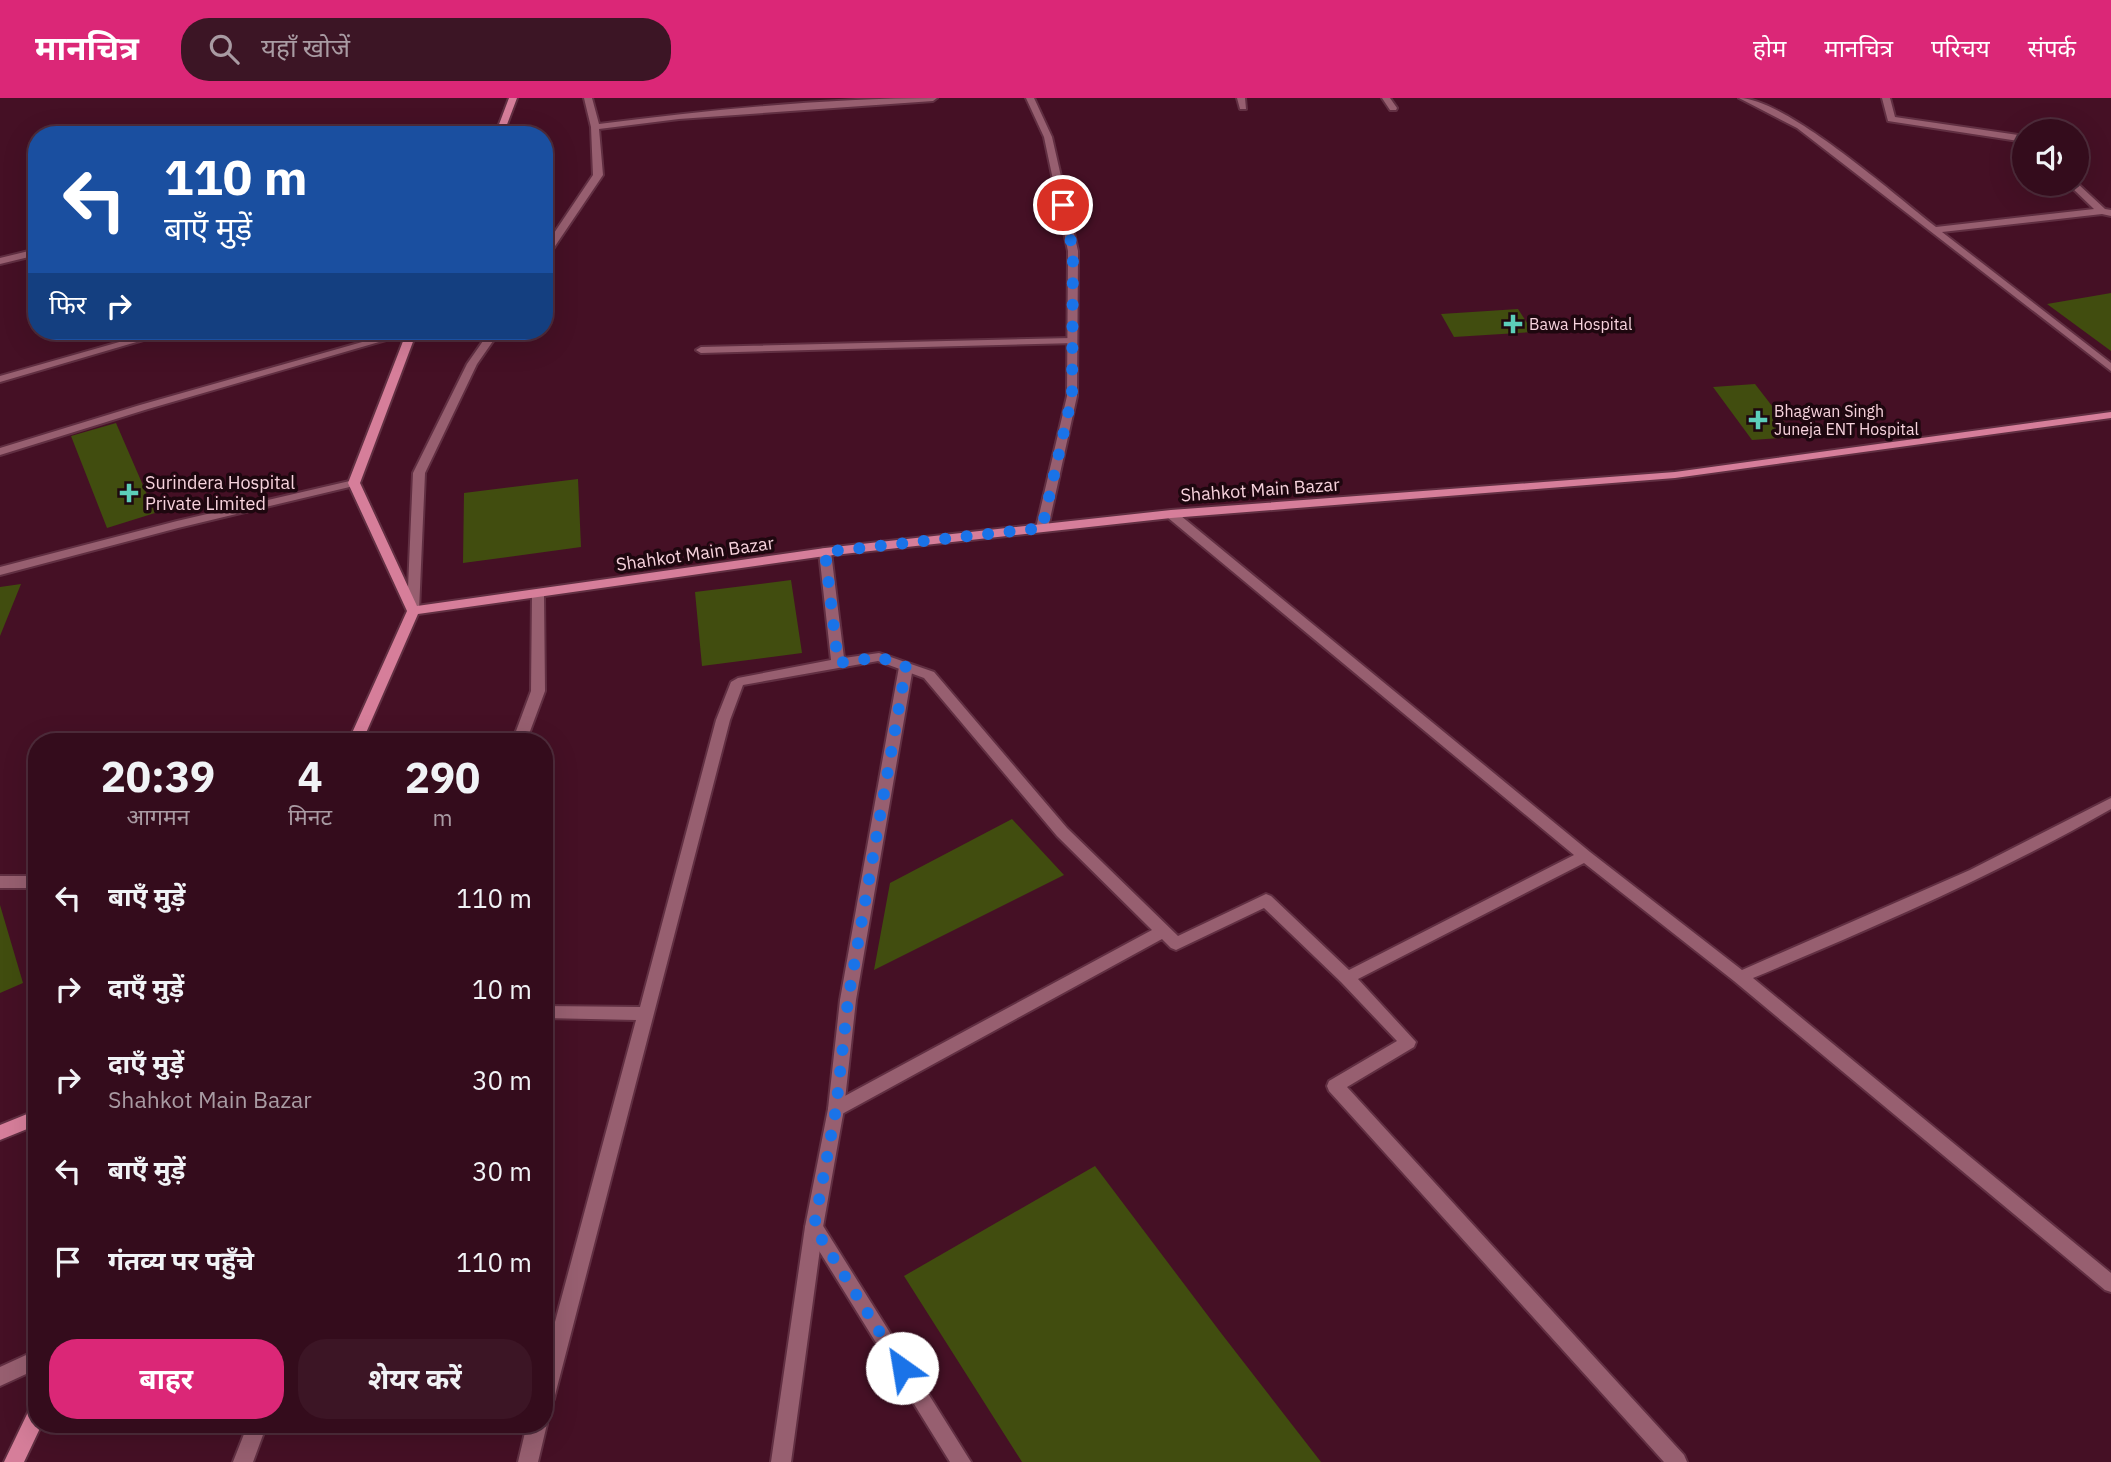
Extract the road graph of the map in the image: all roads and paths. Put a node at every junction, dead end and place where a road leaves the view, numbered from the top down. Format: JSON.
{"nodes":[{"id":1,"x":513,"y":98,"type":"edge"},
{"id":2,"x":588,"y":98,"type":"edge"},
{"id":3,"x":933,"y":98,"type":"edge"},
{"id":4,"x":1030,"y":98,"type":"edge"},
{"id":5,"x":1386,"y":98,"type":"edge"},
{"id":6,"x":1743,"y":98,"type":"edge"},
{"id":7,"x":1886,"y":98,"type":"edge"},
{"id":8,"x":819,"y":102,"type":"edge"},
{"id":9,"x":1393,"y":108,"type":"dead end"},
{"id":10,"x":502,"y":126,"type":"edge"},
{"id":11,"x":595,"y":127,"type":"junction"},
{"id":12,"x":2012,"y":137,"type":"edge"},
{"id":13,"x":2087,"y":196,"type":"edge"},
{"id":14,"x":2106,"y":212,"type":"edge"},
{"id":15,"x":1935,"y":230,"type":"junction"},
{"id":16,"x":553,"y":242,"type":"edge"},
{"id":17,"x":28,"y":254,"type":"edge"},
{"id":18,"x":0,"y":261,"type":"edge"},
{"id":19,"x":137,"y":340,"type":"edge"},
{"id":20,"x":380,"y":340,"type":"edge"},
{"id":21,"x":409,"y":340,"type":"edge"},
{"id":22,"x":489,"y":340,"type":"edge"},
{"id":23,"x":1072,"y":341,"type":"junction"},
{"id":24,"x":701,"y":351,"type":"dead end"},
{"id":25,"x":2111,"y":368,"type":"edge"},
{"id":26,"x":0,"y":379,"type":"edge"},
{"id":27,"x":2111,"y":415,"type":"edge"},
{"id":28,"x":0,"y":452,"type":"edge"},
{"id":29,"x":354,"y":484,"type":"junction"},
{"id":30,"x":1171,"y":514,"type":"junction"},
{"id":31,"x":1042,"y":528,"type":"junction"},
{"id":32,"x":825,"y":552,"type":"junction"},
{"id":33,"x":0,"y":571,"type":"edge"},
{"id":34,"x":538,"y":594,"type":"junction"},
{"id":35,"x":413,"y":611,"type":"junction"},
{"id":36,"x":838,"y":663,"type":"junction"},
{"id":37,"x":906,"y":667,"type":"junction"},
{"id":38,"x":359,"y":733,"type":"edge"},
{"id":39,"x":522,"y":733,"type":"edge"},
{"id":40,"x":2111,"y":803,"type":"edge"},
{"id":41,"x":1585,"y":856,"type":"junction"},
{"id":42,"x":0,"y":882,"type":"edge"},
{"id":43,"x":28,"y":882,"type":"edge"},
{"id":44,"x":1164,"y":930,"type":"junction"},
{"id":45,"x":1740,"y":977,"type":"junction"},
{"id":46,"x":1347,"y":978,"type":"junction"},
{"id":47,"x":553,"y":1012,"type":"edge"},
{"id":48,"x":646,"y":1014,"type":"junction"},
{"id":49,"x":836,"y":1109,"type":"junction"},
{"id":50,"x":28,"y":1121,"type":"edge"},
{"id":51,"x":0,"y":1133,"type":"edge"},
{"id":52,"x":814,"y":1227,"type":"junction"},
{"id":53,"x":2111,"y":1284,"type":"edge"},
{"id":54,"x":28,"y":1363,"type":"edge"},
{"id":55,"x":553,"y":1365,"type":"edge"},
{"id":56,"x":0,"y":1377,"type":"edge"},
{"id":57,"x":28,"y":1433,"type":"edge"},
{"id":58,"x":254,"y":1433,"type":"edge"},
{"id":59,"x":535,"y":1433,"type":"edge"},
{"id":60,"x":14,"y":1462,"type":"edge"},
{"id":61,"x":243,"y":1462,"type":"edge"},
{"id":62,"x":528,"y":1462,"type":"edge"},
{"id":63,"x":781,"y":1462,"type":"edge"},
{"id":64,"x":961,"y":1462,"type":"edge"},
{"id":65,"x":1677,"y":1462,"type":"edge"}],
"edges":[{"from":1,"to":10,"type":"street"},
{"from":2,"to":11,"type":"street"},
{"from":3,"to":8,"type":"street"},
{"from":4,"to":23,"type":"street"},
{"from":5,"to":9,"type":"street"},
{"from":6,"to":15,"type":"street"},
{"from":7,"to":12,"type":"street"},
{"from":8,"to":11,"type":"street"},
{"from":11,"to":16,"type":"street"},
{"from":13,"to":14,"type":"street"},
{"from":14,"to":15,"type":"street"},
{"from":15,"to":25,"type":"street"},
{"from":17,"to":18,"type":"street"},
{"from":19,"to":26,"type":"street"},
{"from":20,"to":28,"type":"street"},
{"from":21,"to":29,"type":"street"},
{"from":22,"to":35,"type":"street"},
{"from":23,"to":24,"type":"street"},
{"from":23,"to":31,"type":"street"},
{"from":27,"to":30,"type":"street","name":"Shahkot Main Bazar"},
{"from":29,"to":33,"type":"street"},
{"from":29,"to":35,"type":"street"},
{"from":30,"to":31,"type":"street","name":"Shahkot Main Bazar"},
{"from":30,"to":41,"type":"street"},
{"from":31,"to":32,"type":"street","name":"Shahkot Main Bazar"},
{"from":32,"to":34,"type":"street","name":"Shahkot Main Bazar"},
{"from":32,"to":36,"type":"street"},
{"from":34,"to":35,"type":"street","name":"Shahkot Main Bazar"},
{"from":34,"to":39,"type":"street"},
{"from":35,"to":38,"type":"street"},
{"from":36,"to":37,"type":"street"},
{"from":36,"to":48,"type":"street"},
{"from":37,"to":44,"type":"street"},
{"from":37,"to":49,"type":"street"},
{"from":40,"to":45,"type":"street"},
{"from":41,"to":45,"type":"street"},
{"from":41,"to":46,"type":"street"},
{"from":42,"to":43,"type":"street"},
{"from":44,"to":46,"type":"street"},
{"from":44,"to":49,"type":"street"},
{"from":45,"to":53,"type":"street"},
{"from":46,"to":65,"type":"street"},
{"from":47,"to":48,"type":"street"},
{"from":48,"to":55,"type":"street"},
{"from":49,"to":52,"type":"street"},
{"from":50,"to":51,"type":"street"},
{"from":52,"to":63,"type":"street"},
{"from":52,"to":64,"type":"street"},
{"from":54,"to":56,"type":"street"},
{"from":57,"to":60,"type":"street"},
{"from":58,"to":61,"type":"street"},
{"from":59,"to":62,"type":"street"}]}
